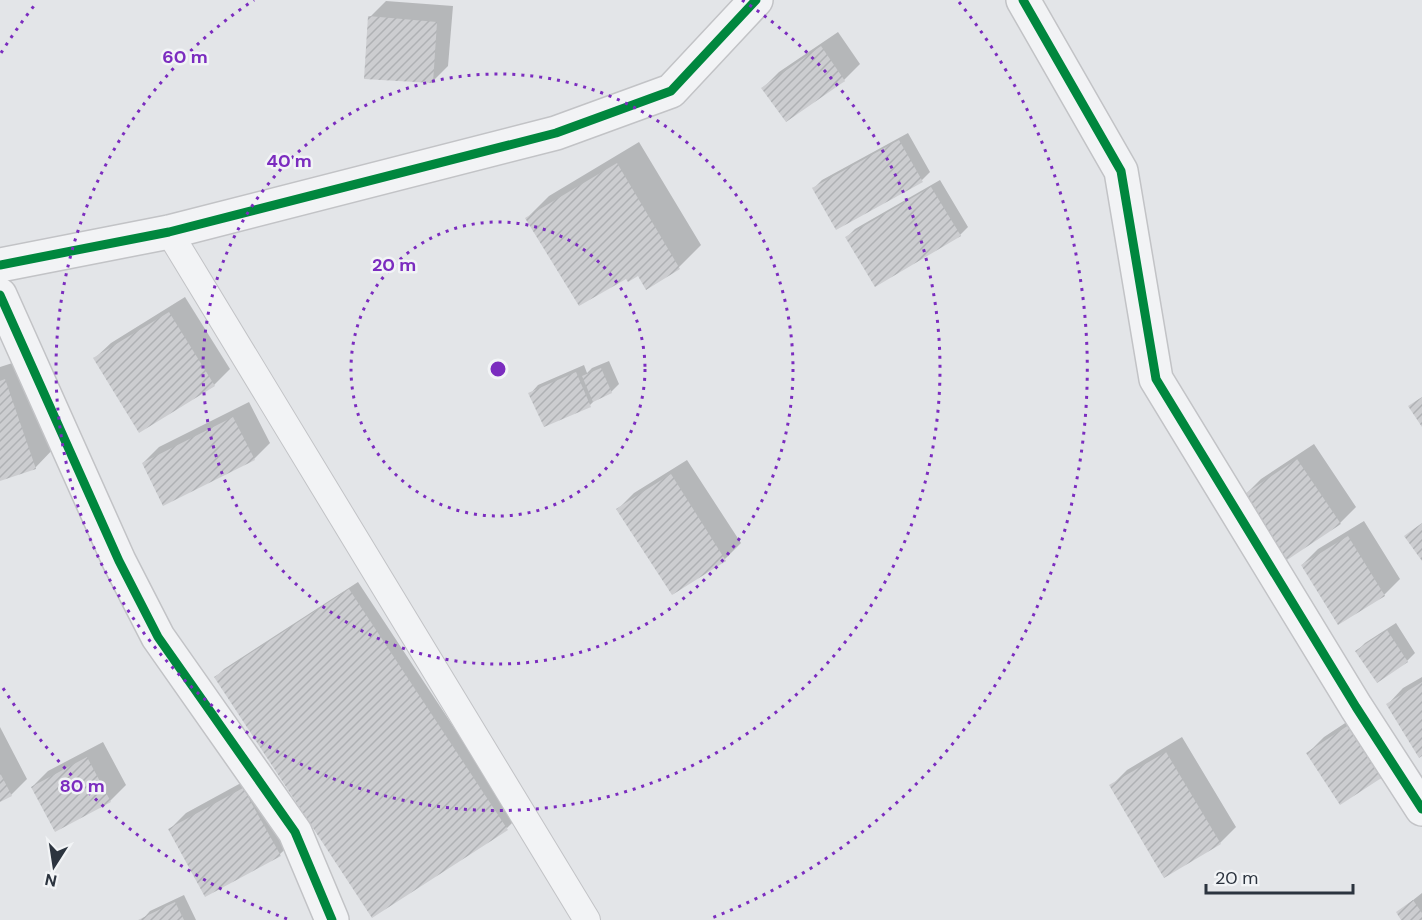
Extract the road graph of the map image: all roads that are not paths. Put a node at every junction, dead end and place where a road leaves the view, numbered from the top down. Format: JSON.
{"nodes":[{"id":1,"x":756,"y":0,"type":"edge"},
{"id":2,"x":1023,"y":0,"type":"edge"},
{"id":3,"x":169,"y":232,"type":"junction"},
{"id":4,"x":0,"y":265,"type":"edge"},
{"id":5,"x":0,"y":295,"type":"edge"},
{"id":6,"x":1422,"y":808,"type":"edge"},
{"id":7,"x":332,"y":920,"type":"edge"},
{"id":8,"x":587,"y":920,"type":"edge"}],
"edges":[{"from":1,"to":3,"type":"street"},
{"from":2,"to":6,"type":"street"},
{"from":3,"to":4,"type":"street"},
{"from":3,"to":8,"type":"lane"},
{"from":5,"to":7,"type":"street"}]}
